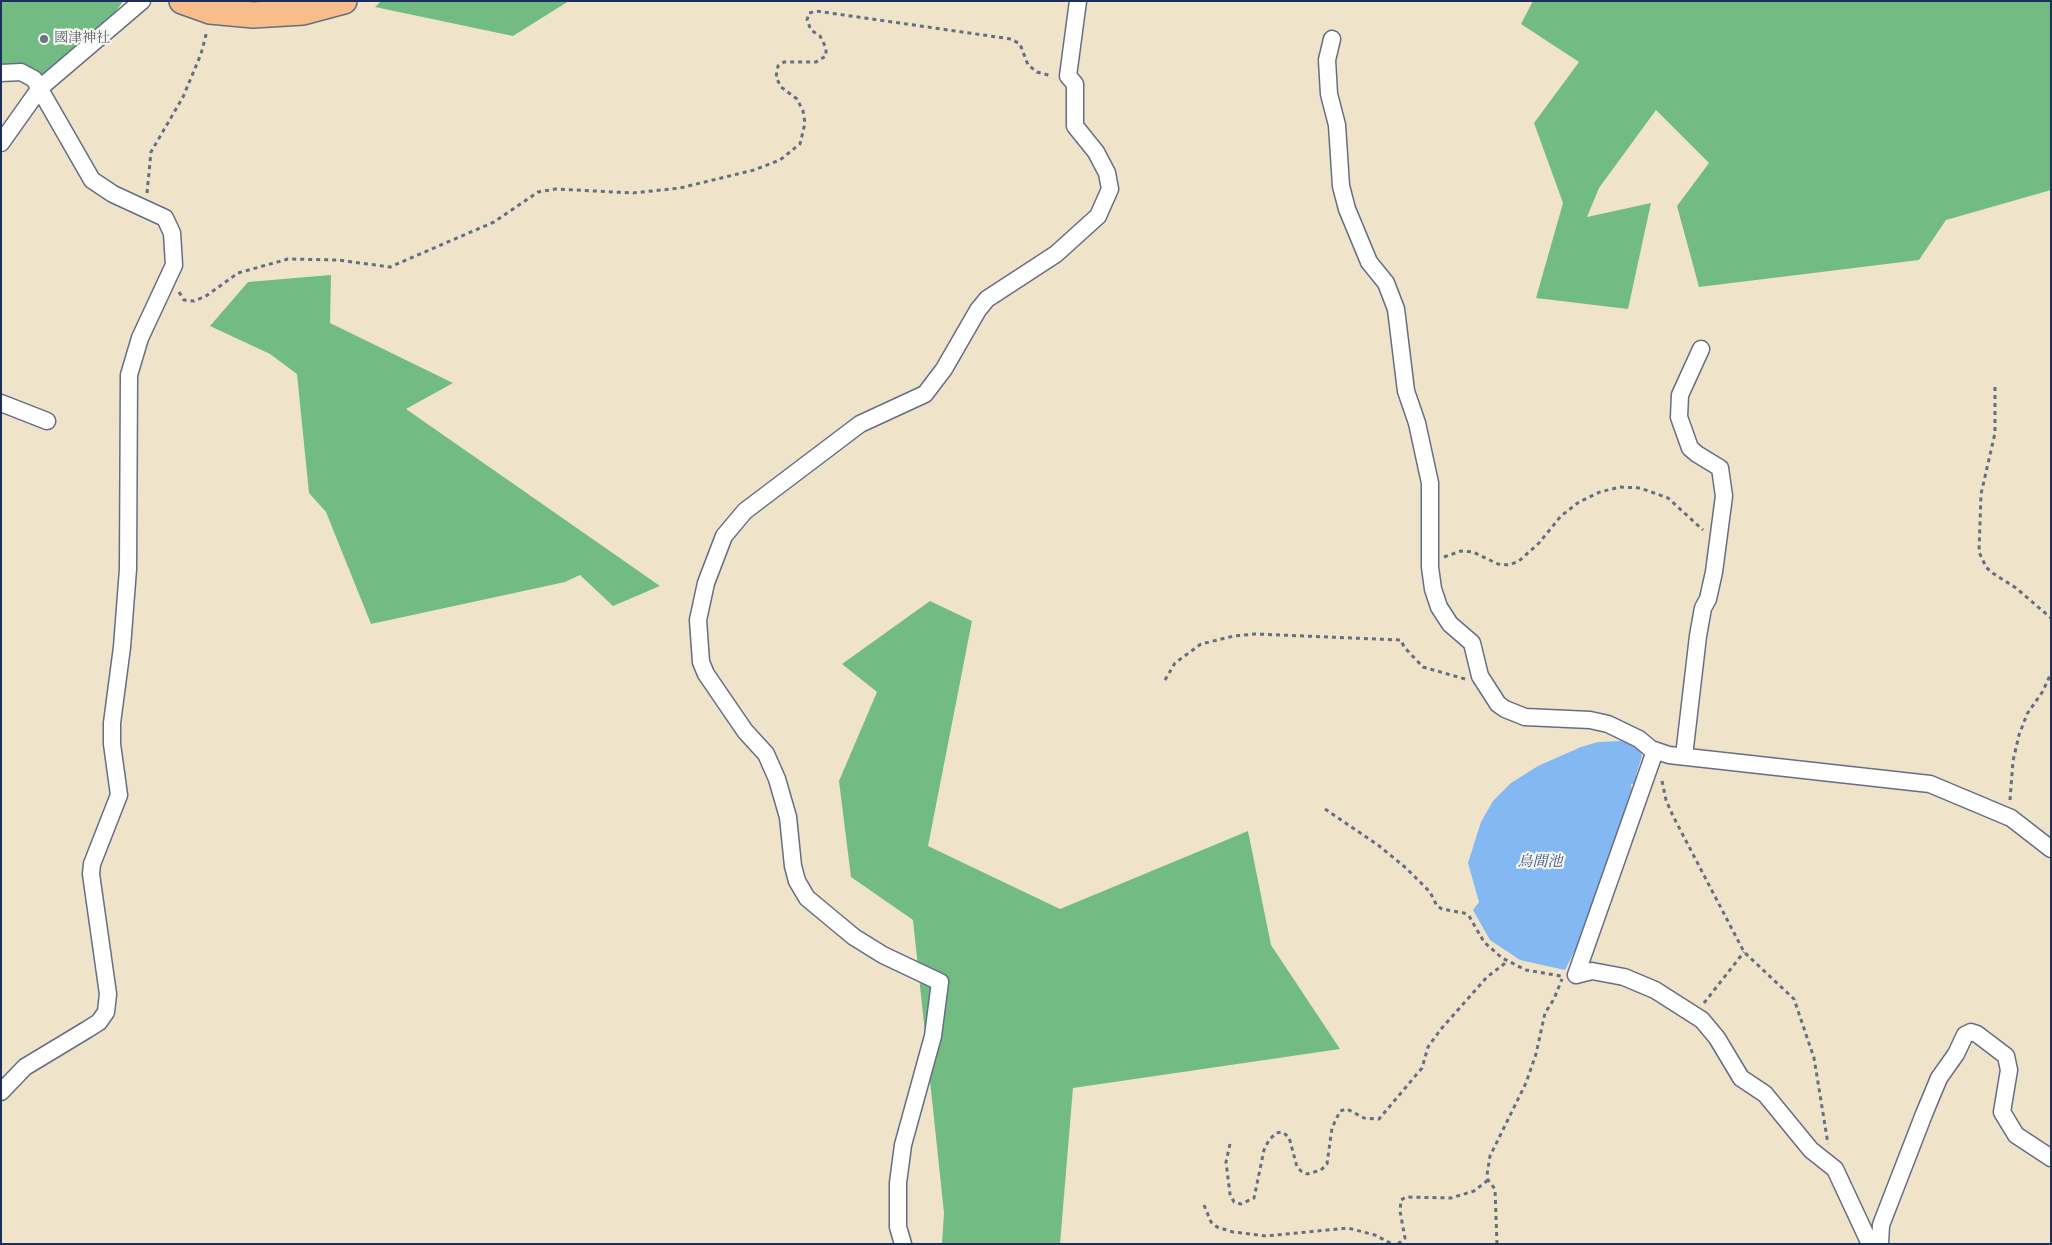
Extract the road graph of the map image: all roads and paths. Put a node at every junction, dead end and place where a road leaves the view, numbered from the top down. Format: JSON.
{"nodes":[{"id":1,"x":142,"y":1,"type":"edge"},
{"id":2,"x":182,"y":1,"type":"edge"},
{"id":3,"x":344,"y":1,"type":"edge"},
{"id":4,"x":1078,"y":1,"type":"edge"},
{"id":5,"x":210,"y":11,"type":"junction"},
{"id":6,"x":1332,"y":39,"type":"dead end"},
{"id":7,"x":1,"y":73,"type":"edge"},
{"id":8,"x":1068,"y":76,"type":"junction"},
{"id":9,"x":40,"y":88,"type":"junction"},
{"id":10,"x":1,"y":143,"type":"edge"},
{"id":11,"x":143,"y":208,"type":"junction"},
{"id":12,"x":172,"y":272,"type":"junction"},
{"id":13,"x":1701,"y":349,"type":"dead end"},
{"id":14,"x":1995,"y":387,"type":"dead end"},
{"id":15,"x":1,"y":403,"type":"edge"},
{"id":16,"x":47,"y":421,"type":"dead end"},
{"id":17,"x":1717,"y":552,"type":"junction"},
{"id":18,"x":1430,"y":567,"type":"junction"},
{"id":19,"x":2051,"y":618,"type":"edge"},
{"id":20,"x":2051,"y":673,"type":"edge"},
{"id":21,"x":1164,"y":680,"type":"dead end"},
{"id":22,"x":1488,"y":690,"type":"junction"},
{"id":23,"x":1658,"y":752,"type":"junction"},
{"id":24,"x":1684,"y":756,"type":"junction"},
{"id":25,"x":1325,"y":809,"type":"dead end"},
{"id":26,"x":2011,"y":818,"type":"junction"},
{"id":27,"x":2051,"y":849,"type":"edge"},
{"id":28,"x":1744,"y":952,"type":"junction"},
{"id":29,"x":1508,"y":961,"type":"junction"},
{"id":30,"x":1569,"y":975,"type":"junction"},
{"id":31,"x":1695,"y":1014,"type":"junction"},
{"id":32,"x":1,"y":1092,"type":"edge"},
{"id":33,"x":1230,"y":1144,"type":"dead end"},
{"id":34,"x":2051,"y":1158,"type":"edge"},
{"id":35,"x":1835,"y":1169,"type":"junction"},
{"id":36,"x":1488,"y":1180,"type":"junction"},
{"id":37,"x":1204,"y":1205,"type":"dead end"},
{"id":38,"x":902,"y":1244,"type":"edge"},
{"id":39,"x":1392,"y":1244,"type":"edge"},
{"id":40,"x":1398,"y":1244,"type":"edge"},
{"id":41,"x":1496,"y":1244,"type":"edge"},
{"id":42,"x":1870,"y":1244,"type":"edge"},
{"id":43,"x":1880,"y":1244,"type":"edge"}],
"edges":[{"from":1,"to":9,"type":"street"},
{"from":2,"to":5,"type":"main road"},
{"from":3,"to":5,"type":"main road"},
{"from":4,"to":8,"type":"street"},
{"from":5,"to":11,"type":"path"},
{"from":6,"to":18,"type":"street"},
{"from":7,"to":9,"type":"street"},
{"from":8,"to":12,"type":"path"},
{"from":8,"to":38,"type":"street"},
{"from":9,"to":10,"type":"street"},
{"from":9,"to":11,"type":"street"},
{"from":11,"to":12,"type":"street"},
{"from":12,"to":32,"type":"street"},
{"from":13,"to":17,"type":"street"},
{"from":14,"to":19,"type":"path"},
{"from":15,"to":16,"type":"street"},
{"from":17,"to":18,"type":"path"},
{"from":17,"to":24,"type":"street"},
{"from":18,"to":22,"type":"street"},
{"from":20,"to":26,"type":"path"},
{"from":21,"to":22,"type":"path"},
{"from":22,"to":23,"type":"street"},
{"from":23,"to":24,"type":"street"},
{"from":23,"to":28,"type":"path"},
{"from":23,"to":30,"type":"street"},
{"from":24,"to":26,"type":"street"},
{"from":25,"to":29,"type":"path"},
{"from":26,"to":27,"type":"street"},
{"from":28,"to":31,"type":"path"},
{"from":28,"to":35,"type":"path"},
{"from":29,"to":30,"type":"path"},
{"from":29,"to":33,"type":"path"},
{"from":30,"to":31,"type":"street"},
{"from":30,"to":36,"type":"path"},
{"from":31,"to":35,"type":"street"},
{"from":34,"to":43,"type":"street"},
{"from":35,"to":42,"type":"street"},
{"from":36,"to":40,"type":"path"},
{"from":36,"to":41,"type":"path"},
{"from":37,"to":39,"type":"path"}]}
